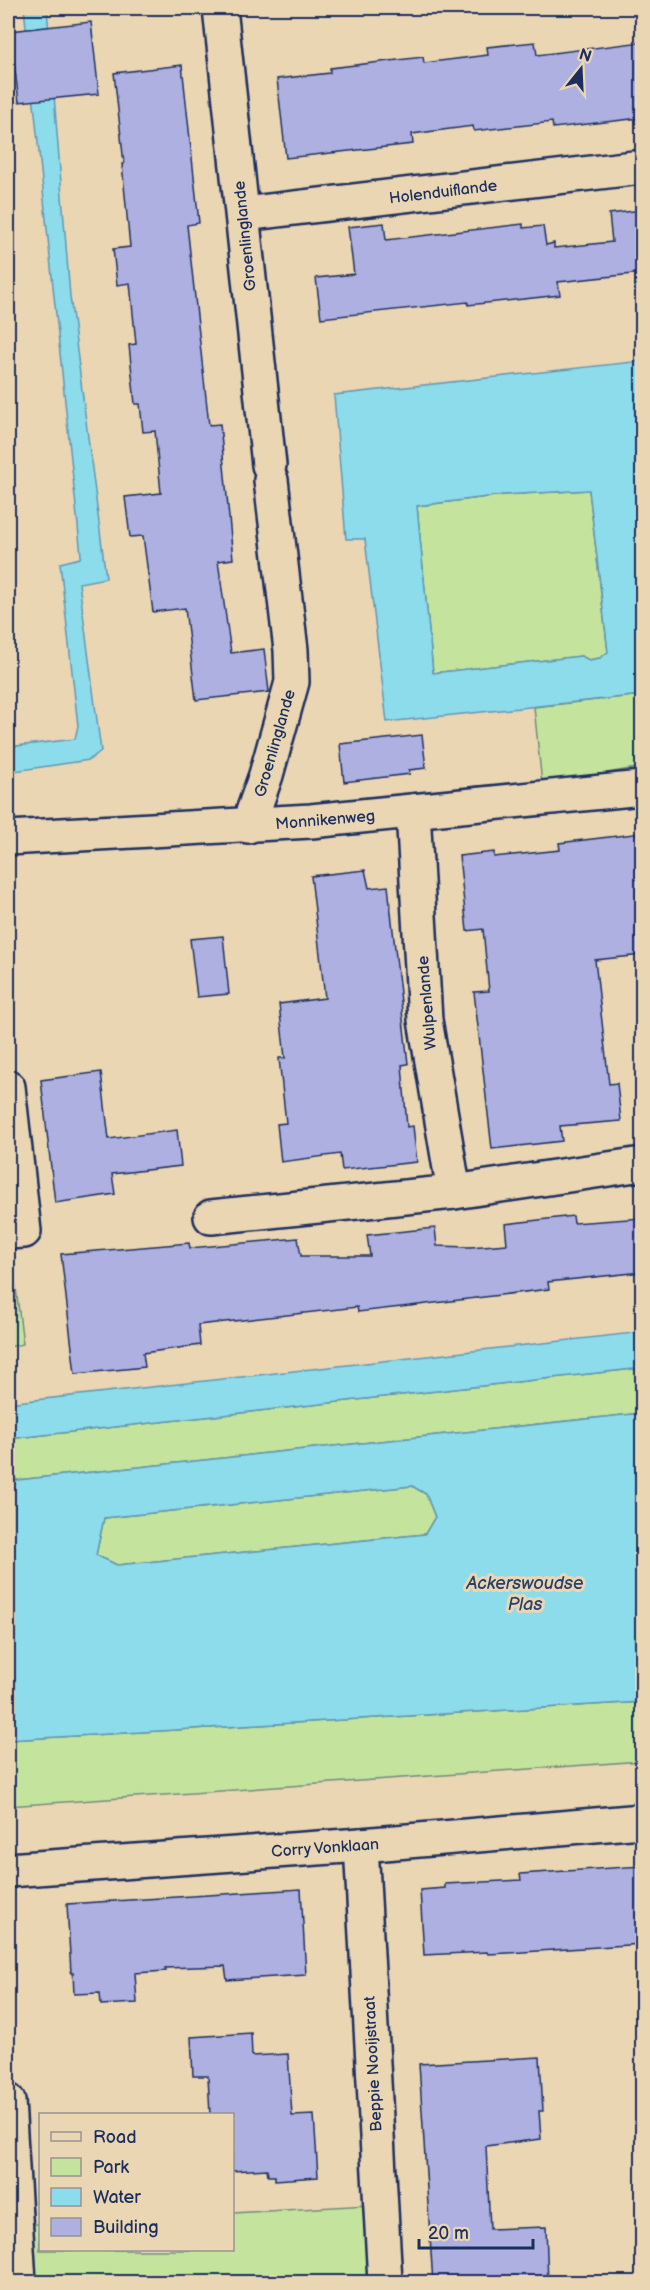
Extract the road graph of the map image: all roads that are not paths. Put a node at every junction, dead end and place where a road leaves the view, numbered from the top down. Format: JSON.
{"nodes":[{"id":1,"x":220,"y":8,"type":"edge"},
{"id":2,"x":642,"y":167,"type":"edge"},
{"id":3,"x":243,"y":214,"type":"junction"},
{"id":4,"x":642,"y":788,"type":"edge"},
{"id":5,"x":413,"y":811,"type":"junction"},
{"id":6,"x":248,"y":826,"type":"junction"},
{"id":7,"x":8,"y":838,"type":"edge"},
{"id":8,"x":8,"y":1088,"type":"edge"},
{"id":9,"x":642,"y":1164,"type":"edge"},
{"id":10,"x":454,"y":1192,"type":"junction"},
{"id":11,"x":212,"y":1217,"type":"dead end"},
{"id":12,"x":8,"y":1232,"type":"edge"},
{"id":13,"x":642,"y":1821,"type":"edge"},
{"id":14,"x":361,"y":1845,"type":"junction"},
{"id":15,"x":8,"y":1870,"type":"edge"},
{"id":16,"x":8,"y":2101,"type":"edge"},
{"id":17,"x":19,"y":2283,"type":"edge"},
{"id":18,"x":385,"y":2283,"type":"edge"}],
"edges":[{"from":1,"to":3,"type":"street","name":"Groenlinglande"},
{"from":2,"to":3,"type":"street","name":"Holenduiflande"},
{"from":3,"to":6,"type":"street","name":"Groenlinglande"},
{"from":4,"to":5,"type":"street","name":"Monnikenweg"},
{"from":5,"to":6,"type":"street","name":"Monnikenweg"},
{"from":5,"to":10,"type":"street","name":"Wulpenlande"},
{"from":6,"to":7,"type":"street","name":"Monnikenweg"},
{"from":8,"to":12,"type":"street"},
{"from":9,"to":10,"type":"street"},
{"from":10,"to":11,"type":"street"},
{"from":13,"to":14,"type":"street","name":"Corry Vonklaan"},
{"from":14,"to":15,"type":"street","name":"Corry Vonklaan"},
{"from":14,"to":18,"type":"street","name":"Beppie Nooijstraat"},
{"from":16,"to":17,"type":"street"}]}
